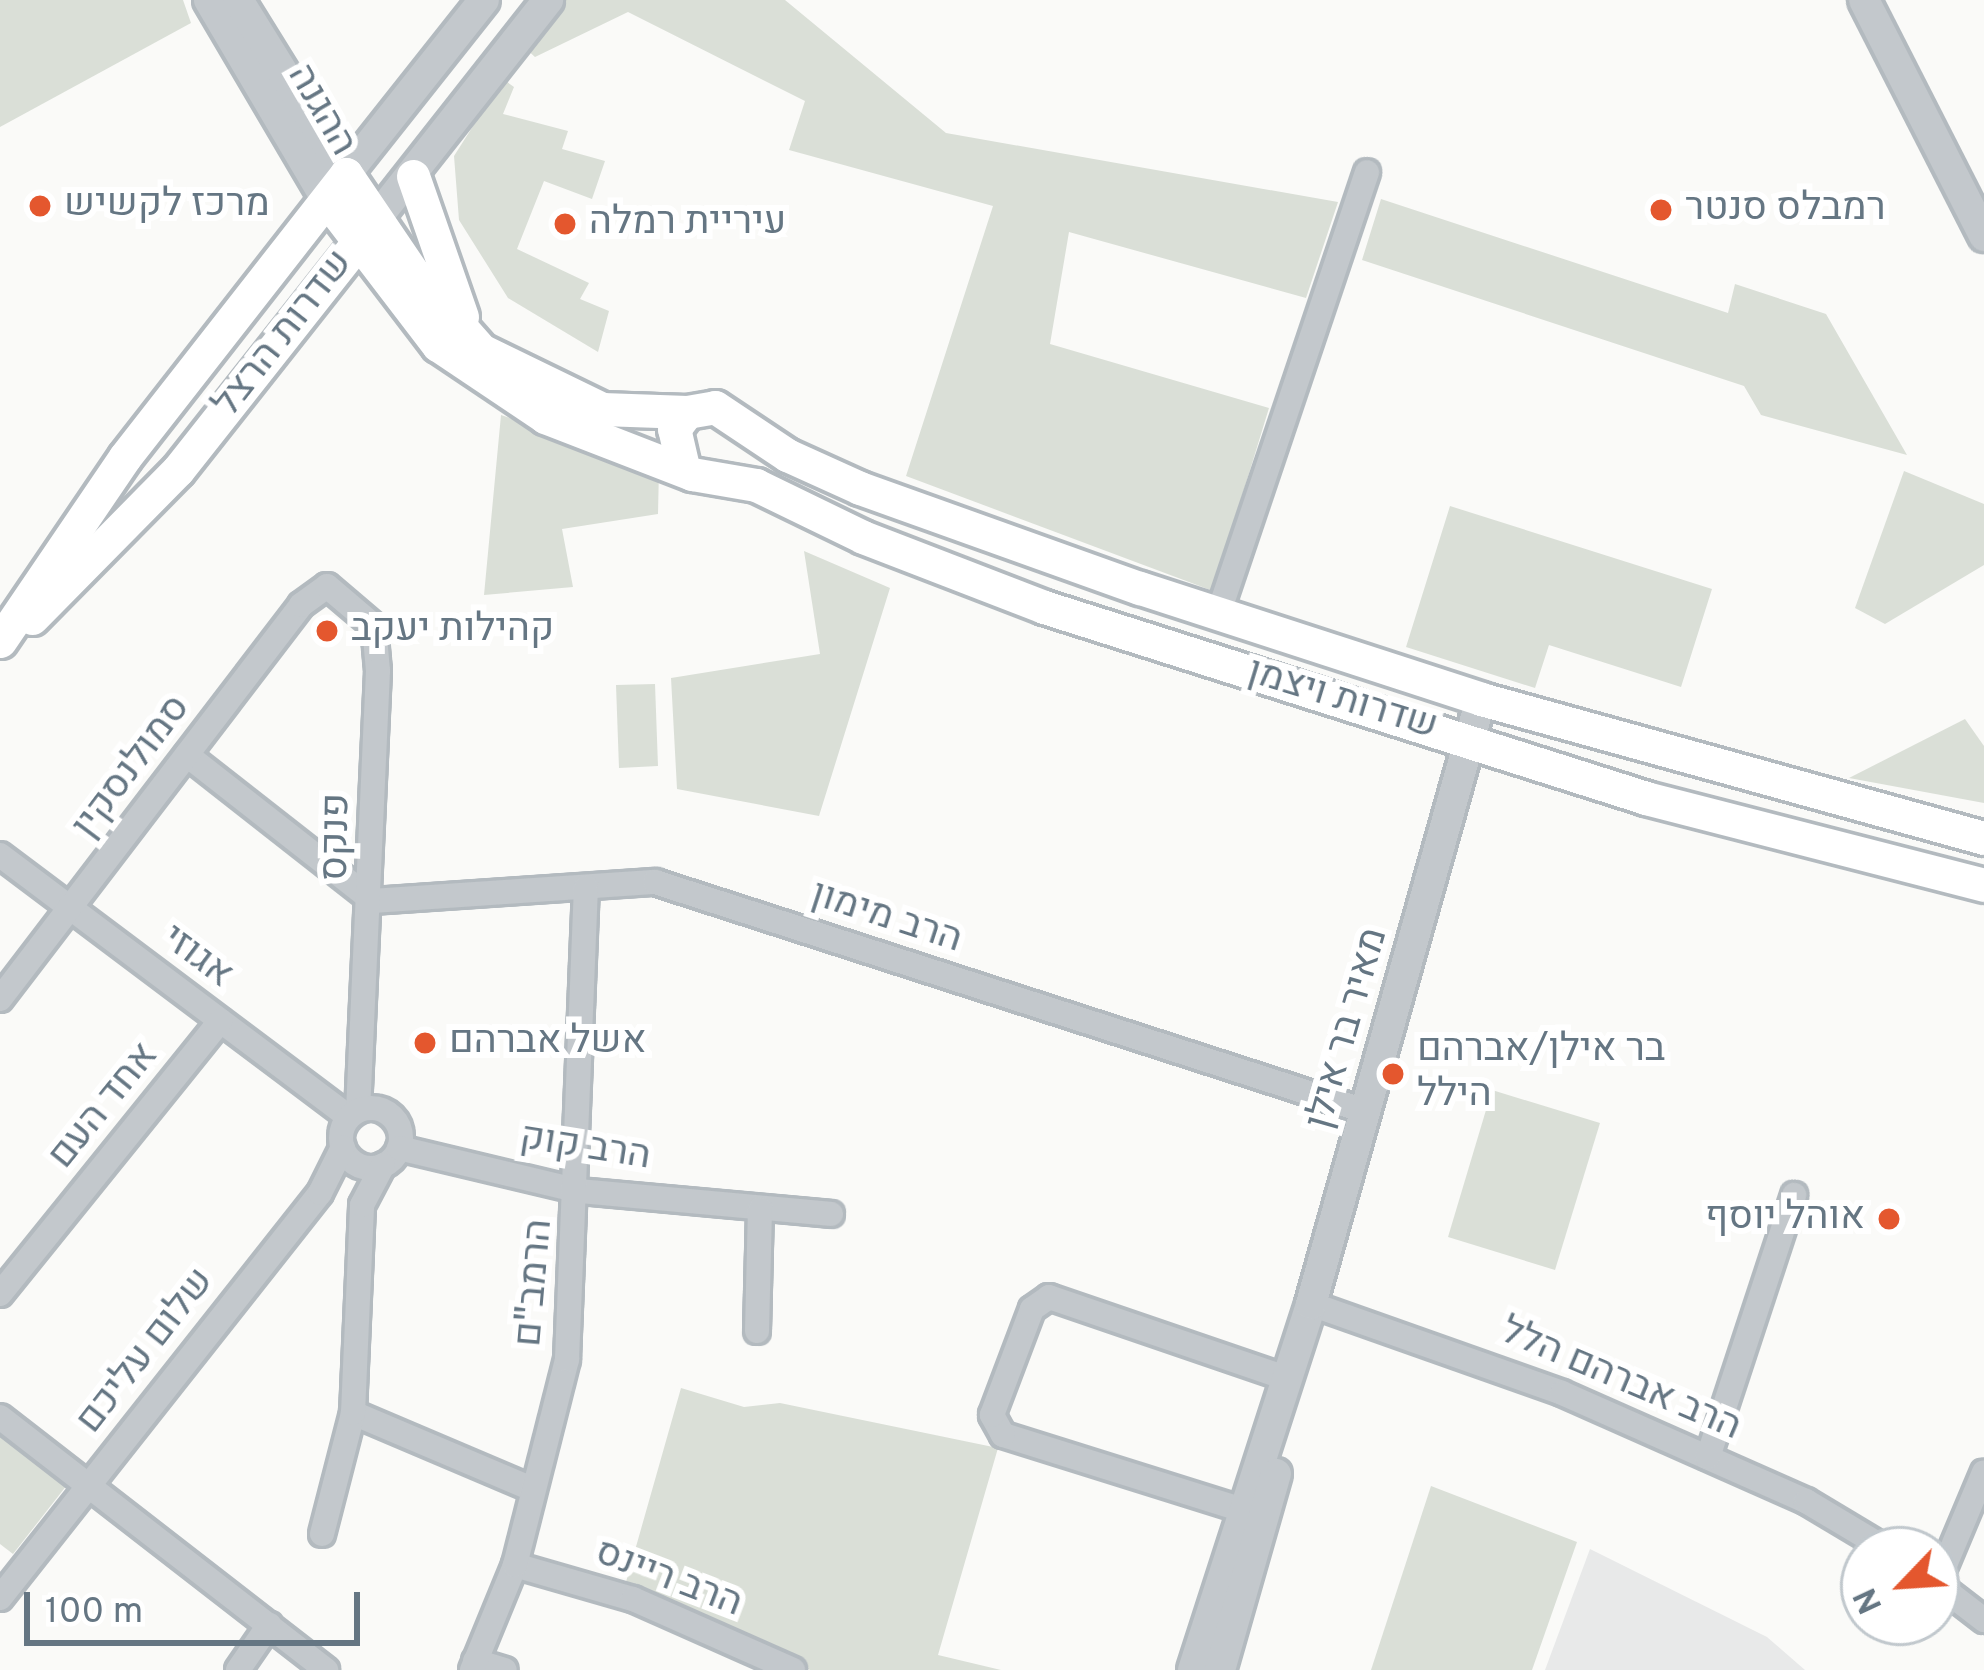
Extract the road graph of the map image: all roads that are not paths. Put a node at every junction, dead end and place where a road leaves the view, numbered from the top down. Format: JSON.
{"nodes":[{"id":1,"x":209,"y":0,"type":"edge"},
{"id":2,"x":238,"y":0,"type":"edge"},
{"id":3,"x":484,"y":0,"type":"edge"},
{"id":4,"x":548,"y":0,"type":"edge"},
{"id":5,"x":1864,"y":0,"type":"edge"},
{"id":6,"x":1367,"y":172,"type":"dead end"},
{"id":7,"x":413,"y":176,"type":"junction"},
{"id":8,"x":336,"y":187,"type":"junction"},
{"id":9,"x":365,"y":232,"type":"junction"},
{"id":10,"x":1984,"y":236,"type":"edge"},
{"id":11,"x":481,"y":350,"type":"junction"},
{"id":12,"x":687,"y":412,"type":"junction"},
{"id":13,"x":736,"y":422,"type":"junction"},
{"id":14,"x":699,"y":472,"type":"junction"},
{"id":15,"x":327,"y":586,"type":"joint"},
{"id":16,"x":1219,"y":611,"type":"junction"},
{"id":17,"x":0,"y":641,"type":"edge"},
{"id":18,"x":0,"y":651,"type":"edge"},
{"id":19,"x":1480,"y":699,"type":"junction"},
{"id":20,"x":1472,"y":742,"type":"junction"},
{"id":21,"x":187,"y":755,"type":"junction"},
{"id":22,"x":1984,"y":838,"type":"edge"},
{"id":23,"x":0,"y":855,"type":"edge"},
{"id":24,"x":1984,"y":885,"type":"edge"},
{"id":25,"x":586,"y":887,"type":"junction"},
{"id":26,"x":373,"y":902,"type":"junction"},
{"id":27,"x":71,"y":909,"type":"junction"},
{"id":28,"x":0,"y":998,"type":"edge"},
{"id":29,"x":220,"y":1021,"type":"junction"},
{"id":30,"x":361,"y":1063,"type":"junction"},
{"id":31,"x":310,"y":1088,"type":"junction"},
{"id":32,"x":1365,"y":1111,"type":"junction"},
{"id":33,"x":354,"y":1114,"type":"junction"},
{"id":34,"x":343,"y":1147,"type":"junction"},
{"id":35,"x":391,"y":1157,"type":"junction"},
{"id":36,"x":579,"y":1190,"type":"junction"},
{"id":37,"x":1794,"y":1195,"type":"dead end"},
{"id":38,"x":760,"y":1209,"type":"junction"},
{"id":39,"x":831,"y":1214,"type":"dead end"},
{"id":40,"x":0,"y":1294,"type":"edge"},
{"id":41,"x":1311,"y":1304,"type":"junction"},
{"id":42,"x":757,"y":1331,"type":"dead end"},
{"id":43,"x":1288,"y":1379,"type":"junction"},
{"id":44,"x":353,"y":1413,"type":"junction"},
{"id":45,"x":0,"y":1417,"type":"edge"},
{"id":46,"x":1708,"y":1457,"type":"junction"},
{"id":47,"x":1984,"y":1472,"type":"edge"},
{"id":48,"x":88,"y":1485,"type":"junction"},
{"id":49,"x":532,"y":1490,"type":"junction"},
{"id":50,"x":1246,"y":1511,"type":"junction"},
{"id":51,"x":1848,"y":1526,"type":"edge"},
{"id":52,"x":1960,"y":1528,"type":"edge"},
{"id":53,"x":322,"y":1534,"type":"dead end"},
{"id":54,"x":514,"y":1565,"type":"junction"},
{"id":55,"x":0,"y":1598,"type":"edge"},
{"id":56,"x":269,"y":1625,"type":"junction"},
{"id":57,"x":473,"y":1665,"type":"edge"},
{"id":58,"x":238,"y":1670,"type":"edge"},
{"id":59,"x":326,"y":1670,"type":"edge"},
{"id":60,"x":505,"y":1670,"type":"edge"},
{"id":61,"x":793,"y":1670,"type":"edge"},
{"id":62,"x":1193,"y":1670,"type":"edge"},
{"id":63,"x":1220,"y":1670,"type":"edge"}],
"edges":[{"from":1,"to":8,"type":"street","name":"ההגנה"},
{"from":2,"to":8,"type":"street","name":"ההגנה"},
{"from":3,"to":8,"type":"street","name":"שדרות הרצל"},
{"from":4,"to":7,"type":"street","name":"שדרות הרצל"},
{"from":5,"to":10,"type":"street"},
{"from":6,"to":16,"type":"street"},
{"from":7,"to":9,"type":"street","name":"שדרות הרצל"},
{"from":7,"to":11,"type":"main road"},
{"from":8,"to":9,"type":"main road","name":"שדרות ויצמן"},
{"from":8,"to":17,"type":"main road","name":"שדרות הרצל"},
{"from":9,"to":11,"type":"main road","name":"שדרות ויצמן"},
{"from":9,"to":14,"type":"main road","name":"שדרות ויצמן"},
{"from":9,"to":18,"type":"main road","name":"שדרות הרצל"},
{"from":11,"to":12,"type":"main road","name":"שדרות ויצמן"},
{"from":12,"to":13,"type":"main road"},
{"from":12,"to":14,"type":"main road"},
{"from":13,"to":14,"type":"main road"},
{"from":13,"to":16,"type":"main road","name":"שדרות ויצמן"},
{"from":14,"to":20,"type":"main road","name":"שדרות ויצמן"},
{"from":15,"to":21,"type":"street","name":"סמולנסקין"},
{"from":15,"to":26,"type":"street","name":"פנקס"},
{"from":16,"to":19,"type":"main road","name":"שדרות ויצמן"},
{"from":19,"to":20,"type":"street","name":"מאיר בר אילן"},
{"from":19,"to":22,"type":"main road","name":"שדרות ויצמן"},
{"from":20,"to":24,"type":"main road","name":"שדרות ויצמן"},
{"from":20,"to":32,"type":"street","name":"מאיר בר אילן"},
{"from":21,"to":26,"type":"street"},
{"from":21,"to":27,"type":"street","name":"סמולנסקין"},
{"from":23,"to":27,"type":"street","name":"אגוזי"},
{"from":25,"to":26,"type":"street","name":"הרב מימון"},
{"from":25,"to":32,"type":"street","name":"הרב מימון"},
{"from":25,"to":36,"type":"street","name":"הרמב\"ם"},
{"from":26,"to":30,"type":"street","name":"פנקס"},
{"from":27,"to":28,"type":"street","name":"סמולנסקין"},
{"from":27,"to":29,"type":"street","name":"אגוזי"},
{"from":29,"to":31,"type":"street","name":"אגוזי"},
{"from":29,"to":40,"type":"street","name":"אחד העם"},
{"from":30,"to":31,"type":"street"},
{"from":30,"to":33,"type":"street","name":"פנקס"},
{"from":31,"to":33,"type":"street","name":"אגוזי"},
{"from":32,"to":41,"type":"street","name":"מאיר בר אילן"},
{"from":33,"to":34,"type":"street"},
{"from":33,"to":35,"type":"street"},
{"from":34,"to":35,"type":"street"},
{"from":34,"to":48,"type":"street","name":"שלום עליכם"},
{"from":35,"to":36,"type":"street","name":"הרב קוק"},
{"from":35,"to":44,"type":"street"},
{"from":36,"to":38,"type":"street","name":"הרב קוק"},
{"from":36,"to":49,"type":"street","name":"הרמב\"ם"},
{"from":37,"to":46,"type":"street"},
{"from":38,"to":39,"type":"street","name":"הרב קוק"},
{"from":38,"to":42,"type":"street"},
{"from":41,"to":43,"type":"street","name":"מאיר בר אילן"},
{"from":41,"to":46,"type":"street","name":"הרב אברהם הלל"},
{"from":43,"to":50,"type":"street","name":"מאיר בר אילן"},
{"from":43,"to":50,"type":"street"},
{"from":43,"to":63,"type":"street","name":"מאיר בר אילן"},
{"from":44,"to":49,"type":"street"},
{"from":44,"to":53,"type":"street"},
{"from":45,"to":48,"type":"street"},
{"from":46,"to":51,"type":"street","name":"הרב אברהם הלל"},
{"from":47,"to":52,"type":"street"},
{"from":48,"to":55,"type":"street","name":"שלום עליכם"},
{"from":48,"to":56,"type":"street"},
{"from":49,"to":54,"type":"street","name":"הרמב\"ם"},
{"from":50,"to":62,"type":"street","name":"מאיר בר אילן"},
{"from":54,"to":57,"type":"street","name":"הרמב\"ם"},
{"from":54,"to":61,"type":"street","name":"הרב ריינס"},
{"from":56,"to":58,"type":"street"},
{"from":56,"to":59,"type":"street"},
{"from":57,"to":60,"type":"street"}]}
